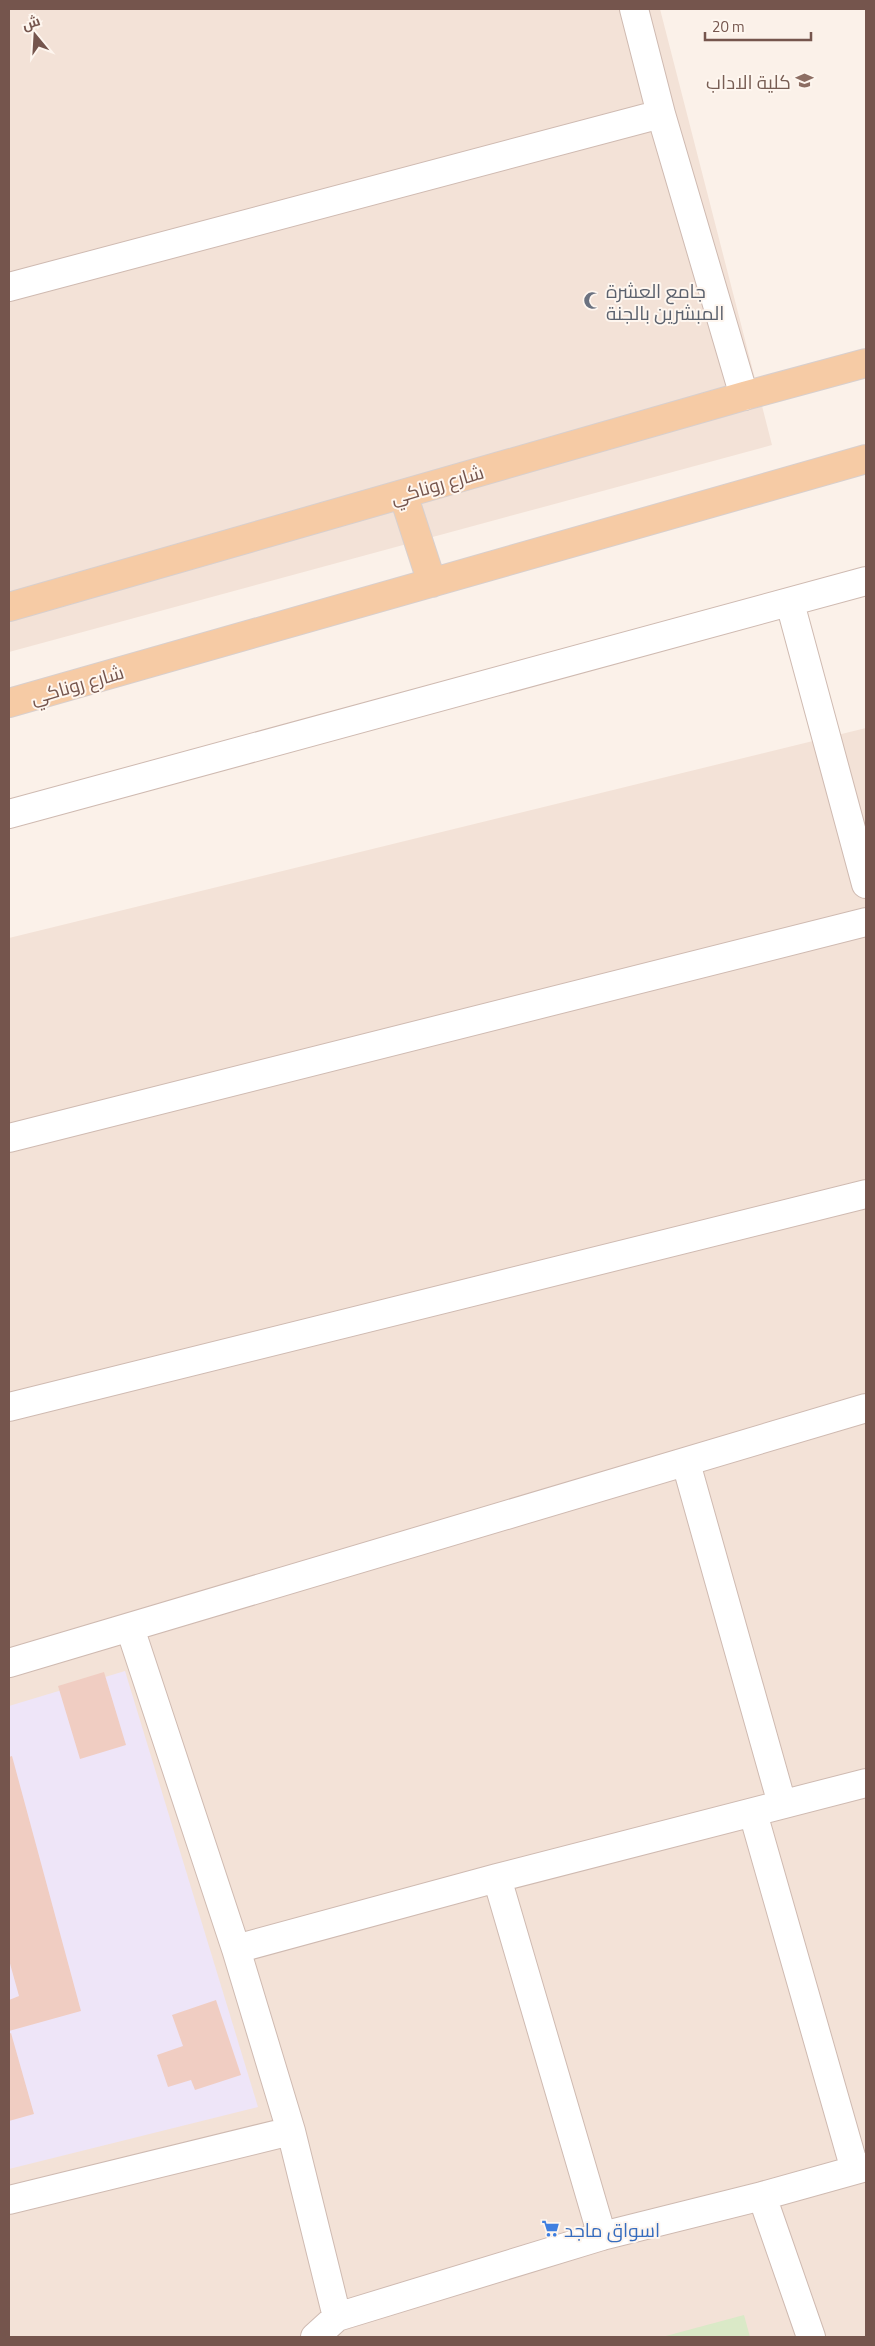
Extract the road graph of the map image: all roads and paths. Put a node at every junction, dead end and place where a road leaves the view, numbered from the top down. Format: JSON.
{"nodes":[{"id":1,"x":634,"y":9,"type":"edge"},
{"id":2,"x":661,"y":114,"type":"junction"},
{"id":3,"x":9,"y":287,"type":"edge"},
{"id":4,"x":866,"y":363,"type":"edge"},
{"id":5,"x":744,"y":396,"type":"junction"},
{"id":6,"x":866,"y":459,"type":"edge"},
{"id":7,"x":403,"y":494,"type":"junction"},
{"id":8,"x":866,"y":581,"type":"edge"},
{"id":9,"x":432,"y":583,"type":"junction"},
{"id":10,"x":790,"y":603,"type":"junction"},
{"id":11,"x":9,"y":607,"type":"edge"},
{"id":12,"x":9,"y":703,"type":"edge"},
{"id":13,"x":9,"y":814,"type":"edge"},
{"id":14,"x":866,"y":884,"type":"edge"},
{"id":15,"x":866,"y":922,"type":"edge"},
{"id":16,"x":9,"y":1138,"type":"edge"},
{"id":17,"x":866,"y":1194,"type":"edge"},
{"id":18,"x":9,"y":1407,"type":"edge"},
{"id":19,"x":866,"y":1408,"type":"edge"},
{"id":20,"x":686,"y":1463,"type":"junction"},
{"id":21,"x":130,"y":1628,"type":"junction"},
{"id":22,"x":9,"y":1663,"type":"edge"},
{"id":23,"x":866,"y":1783,"type":"edge"},
{"id":24,"x":782,"y":1804,"type":"junction"},
{"id":25,"x":753,"y":1813,"type":"junction"},
{"id":26,"x":497,"y":1878,"type":"junction"},
{"id":27,"x":236,"y":1949,"type":"junction"},
{"id":28,"x":291,"y":2131,"type":"junction"},
{"id":29,"x":861,"y":2169,"type":"edge"},
{"id":30,"x":762,"y":2196,"type":"junction"},
{"id":31,"x":9,"y":2200,"type":"edge"},
{"id":32,"x":602,"y":2236,"type":"junction"},
{"id":33,"x":337,"y":2317,"type":"junction"},
{"id":34,"x":315,"y":2337,"type":"edge"},
{"id":35,"x":811,"y":2337,"type":"edge"}],
"edges":[{"from":1,"to":2,"type":"street"},
{"from":2,"to":3,"type":"street"},
{"from":2,"to":5,"type":"street"},
{"from":4,"to":5,"type":"main road","name":"شارع روناكي"},
{"from":5,"to":7,"type":"main road","name":"شارع روناكي"},
{"from":6,"to":9,"type":"main road","name":"شارع روناكي"},
{"from":7,"to":9,"type":"main road"},
{"from":7,"to":11,"type":"main road","name":"شارع روناكي"},
{"from":8,"to":10,"type":"street"},
{"from":9,"to":12,"type":"main road","name":"شارع روناكي"},
{"from":10,"to":13,"type":"street"},
{"from":10,"to":14,"type":"street"},
{"from":15,"to":16,"type":"street"},
{"from":17,"to":18,"type":"street"},
{"from":19,"to":20,"type":"street"},
{"from":20,"to":21,"type":"street"},
{"from":20,"to":24,"type":"street"},
{"from":21,"to":22,"type":"street"},
{"from":21,"to":27,"type":"street"},
{"from":23,"to":24,"type":"street"},
{"from":24,"to":25,"type":"street"},
{"from":25,"to":26,"type":"street"},
{"from":25,"to":29,"type":"street"},
{"from":26,"to":27,"type":"street"},
{"from":26,"to":32,"type":"street"},
{"from":27,"to":28,"type":"street"},
{"from":28,"to":31,"type":"street"},
{"from":28,"to":33,"type":"street"},
{"from":29,"to":30,"type":"street"},
{"from":30,"to":32,"type":"street"},
{"from":30,"to":35,"type":"street"},
{"from":32,"to":33,"type":"street"},
{"from":33,"to":34,"type":"street"}]}
